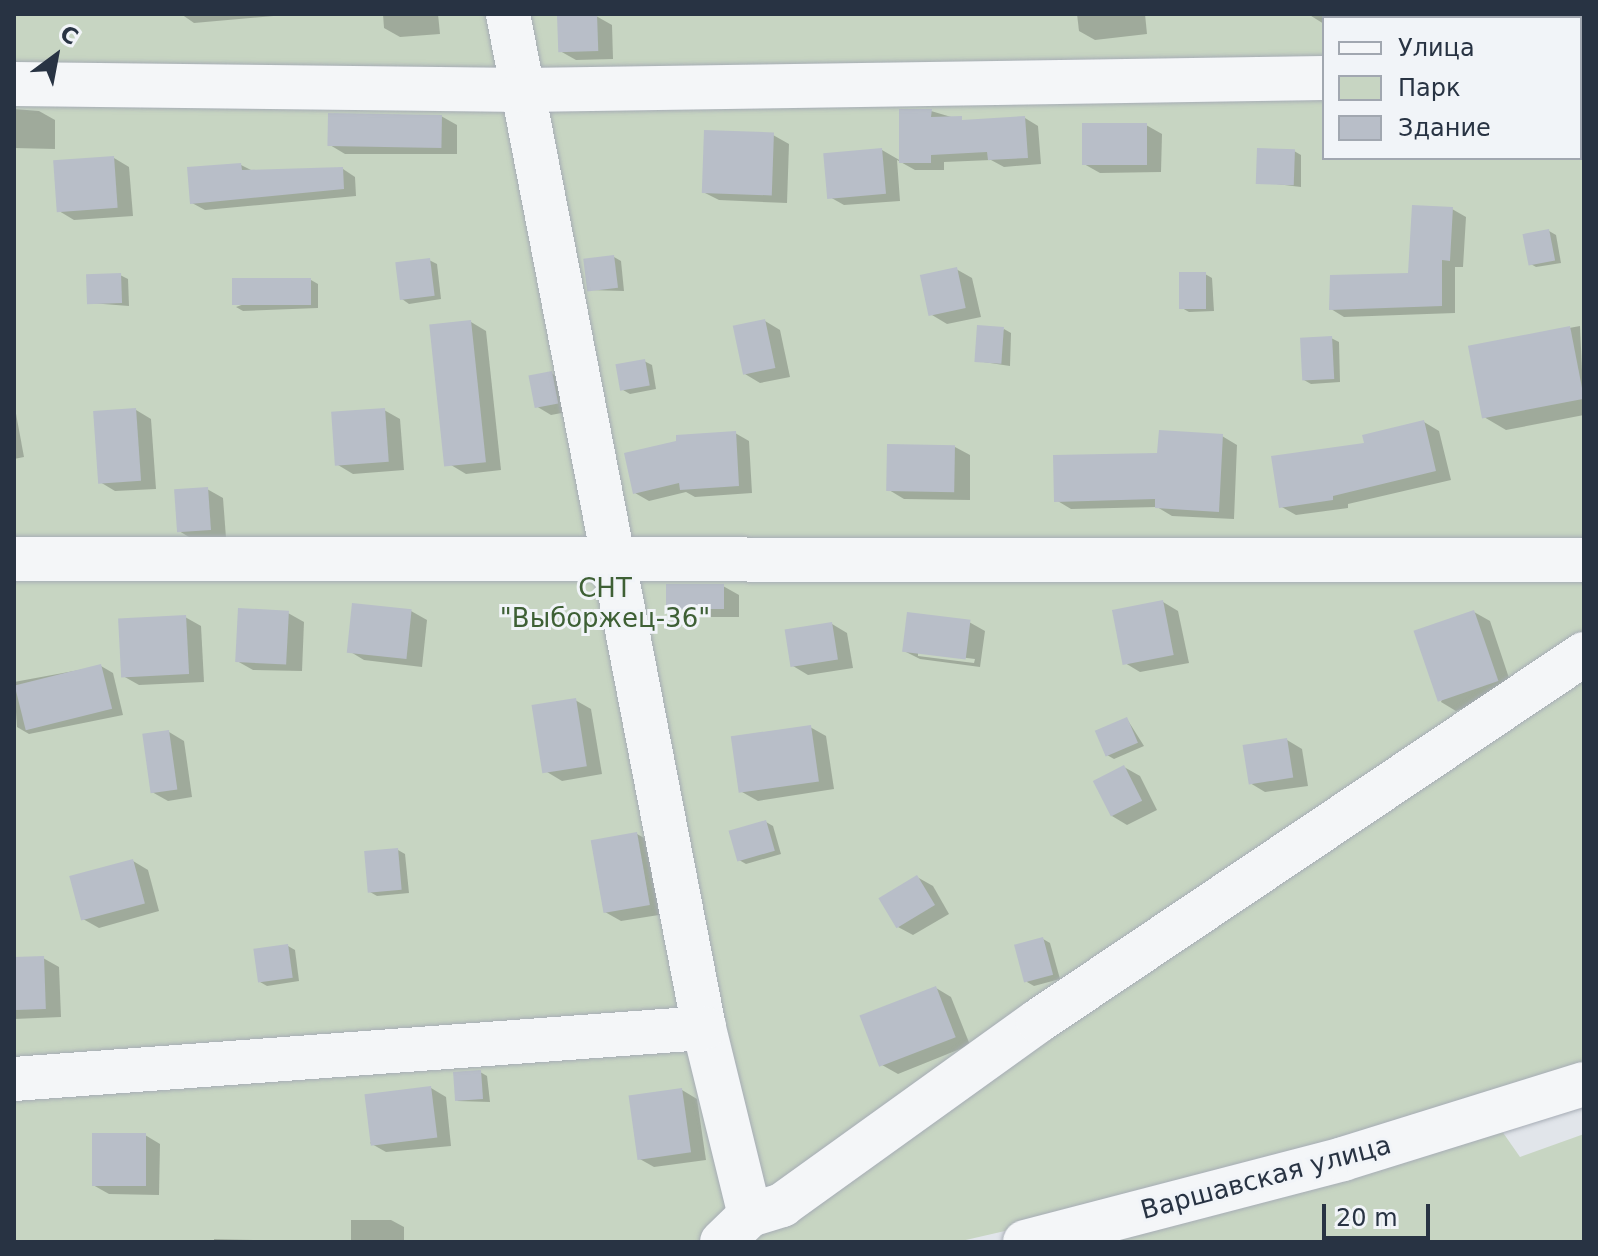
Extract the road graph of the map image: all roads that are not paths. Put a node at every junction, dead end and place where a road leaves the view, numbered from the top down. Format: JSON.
{"nodes":[{"id":1,"x":508,"y":14,"type":"edge"},
{"id":2,"x":1322,"y":78,"type":"edge"},
{"id":3,"x":14,"y":84,"type":"edge"},
{"id":4,"x":524,"y":90,"type":"junction"},
{"id":5,"x":609,"y":558,"type":"junction"},
{"id":6,"x":14,"y":559,"type":"edge"},
{"id":7,"x":1584,"y":560,"type":"edge"},
{"id":8,"x":1584,"y":654,"type":"edge"},
{"id":9,"x":704,"y":1028,"type":"junction"},
{"id":10,"x":14,"y":1079,"type":"edge"},
{"id":11,"x":1584,"y":1084,"type":"edge"},
{"id":12,"x":736,"y":1228,"type":"edge"},
{"id":13,"x":1025,"y":1242,"type":"edge"}],
"edges":[{"from":1,"to":4,"type":"street"},
{"from":2,"to":4,"type":"street"},
{"from":3,"to":4,"type":"street"},
{"from":4,"to":5,"type":"street"},
{"from":5,"to":6,"type":"street"},
{"from":5,"to":7,"type":"street"},
{"from":5,"to":9,"type":"street"},
{"from":8,"to":12,"type":"street"},
{"from":9,"to":10,"type":"street"},
{"from":9,"to":12,"type":"street"},
{"from":11,"to":13,"type":"street","name":"Варшавская улица"}]}
